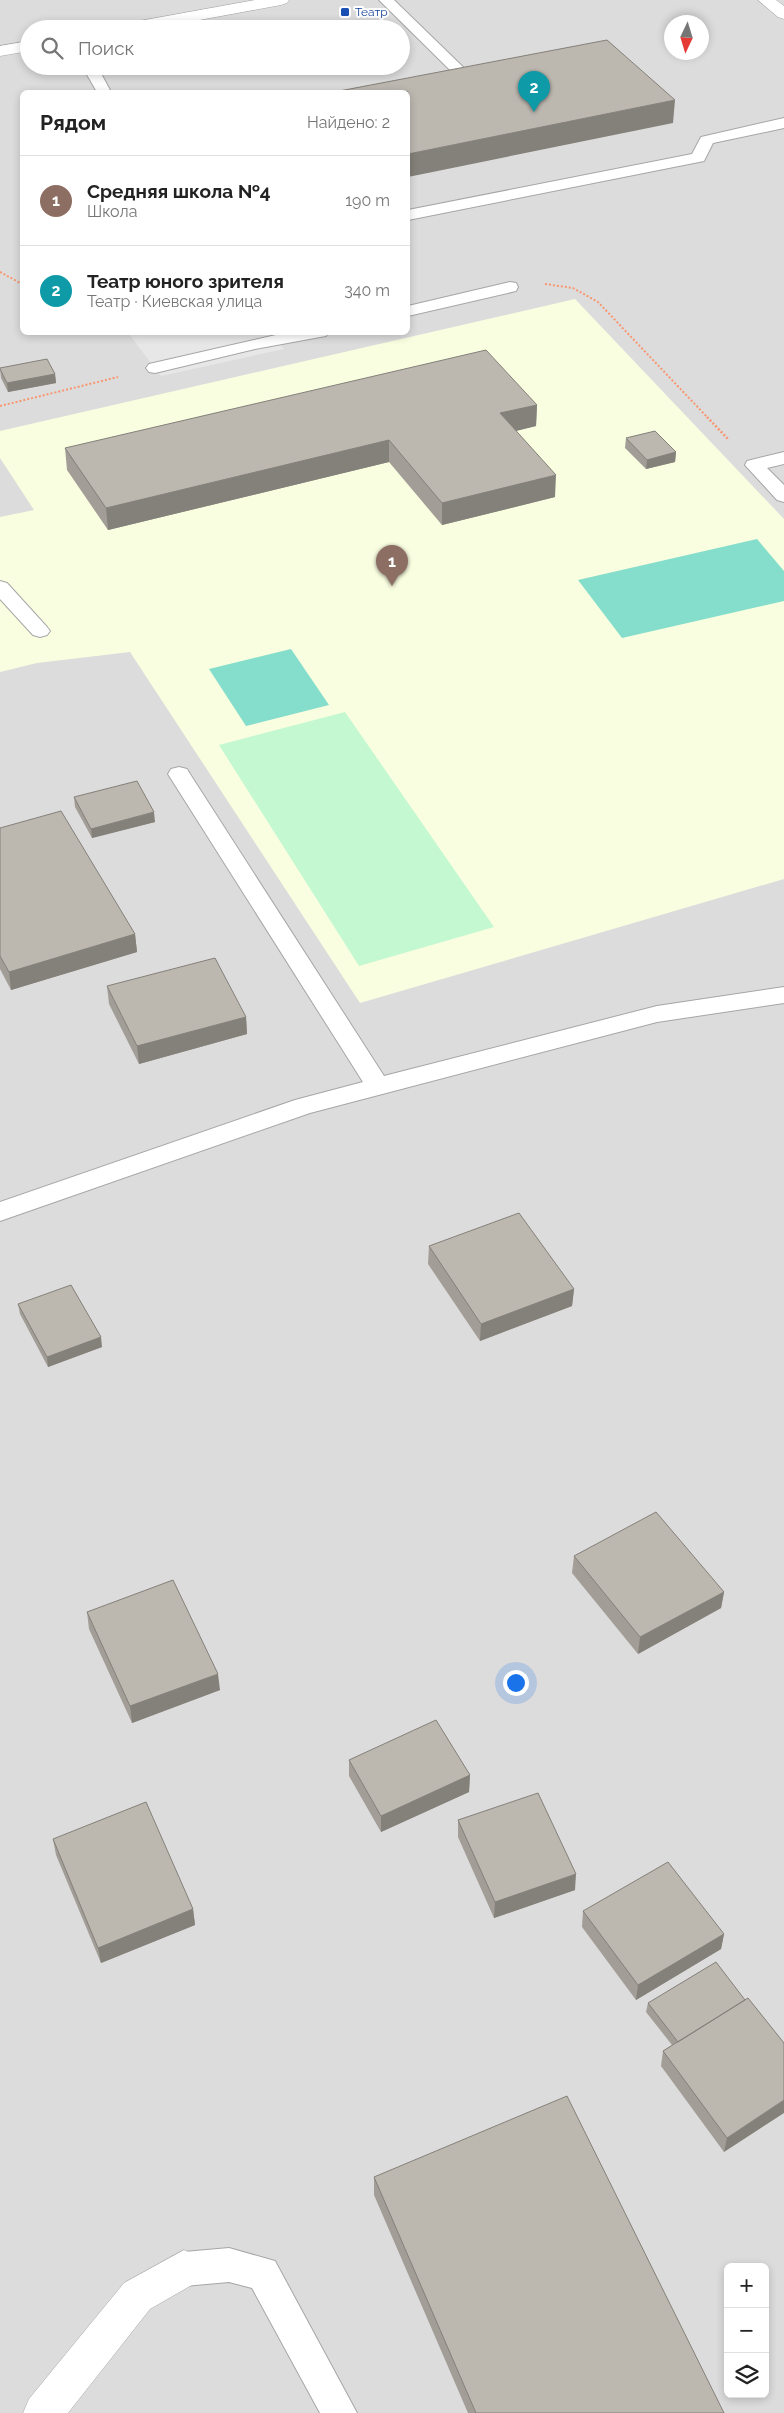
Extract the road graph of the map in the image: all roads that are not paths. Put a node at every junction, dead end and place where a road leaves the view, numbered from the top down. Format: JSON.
{"nodes":[{"id":1,"x":281,"y":0,"type":"edge"},
{"id":2,"x":386,"y":0,"type":"edge"},
{"id":3,"x":766,"y":0,"type":"edge"},
{"id":4,"x":784,"y":14,"type":"edge"},
{"id":5,"x":172,"y":20,"type":"edge"},
{"id":6,"x":406,"y":20,"type":"edge"},
{"id":7,"x":410,"y":24,"type":"edge"},
{"id":8,"x":20,"y":48,"type":"edge"},
{"id":9,"x":0,"y":51,"type":"edge"},
{"id":10,"x":458,"y":72,"type":"edge"},
{"id":11,"x":94,"y":75,"type":"edge"},
{"id":12,"x":103,"y":90,"type":"edge"},
{"id":13,"x":784,"y":123,"type":"edge"},
{"id":14,"x":410,"y":215,"type":"edge"},
{"id":15,"x":510,"y":287,"type":"road end"},
{"id":16,"x":410,"y":311,"type":"edge"},
{"id":17,"x":286,"y":335,"type":"edge"},
{"id":18,"x":251,"y":338,"type":"edge"},
{"id":19,"x":155,"y":368,"type":"road end"},
{"id":20,"x":784,"y":458,"type":"edge"},
{"id":21,"x":784,"y":496,"type":"edge"},
{"id":22,"x":0,"y":587,"type":"edge"},
{"id":23,"x":40,"y":631,"type":"dead end"},
{"id":24,"x":179,"y":774,"type":"dead end"},
{"id":25,"x":784,"y":995,"type":"edge"},
{"id":26,"x":378,"y":1086,"type":"junction"},
{"id":27,"x":0,"y":1212,"type":"edge"},
{"id":28,"x":184,"y":2269,"type":"joint"},
{"id":29,"x":43,"y":2413,"type":"edge"},
{"id":30,"x":339,"y":2413,"type":"edge"}],
"edges":[{"from":1,"to":5,"type":"street"},
{"from":2,"to":6,"type":"lane"},
{"from":3,"to":4,"type":"street"},
{"from":7,"to":10,"type":"lane"},
{"from":8,"to":9,"type":"street"},
{"from":11,"to":12,"type":"lane"},
{"from":13,"to":14,"type":"lane"},
{"from":15,"to":16,"type":"lane"},
{"from":17,"to":18,"type":"lane"},
{"from":18,"to":19,"type":"lane"},
{"from":20,"to":21,"type":"lane"},
{"from":22,"to":23,"type":"lane"},
{"from":24,"to":26,"type":"lane"},
{"from":25,"to":26,"type":"lane"},
{"from":26,"to":27,"type":"lane"},
{"from":28,"to":29,"type":"street"},
{"from":28,"to":30,"type":"lane"}]}
